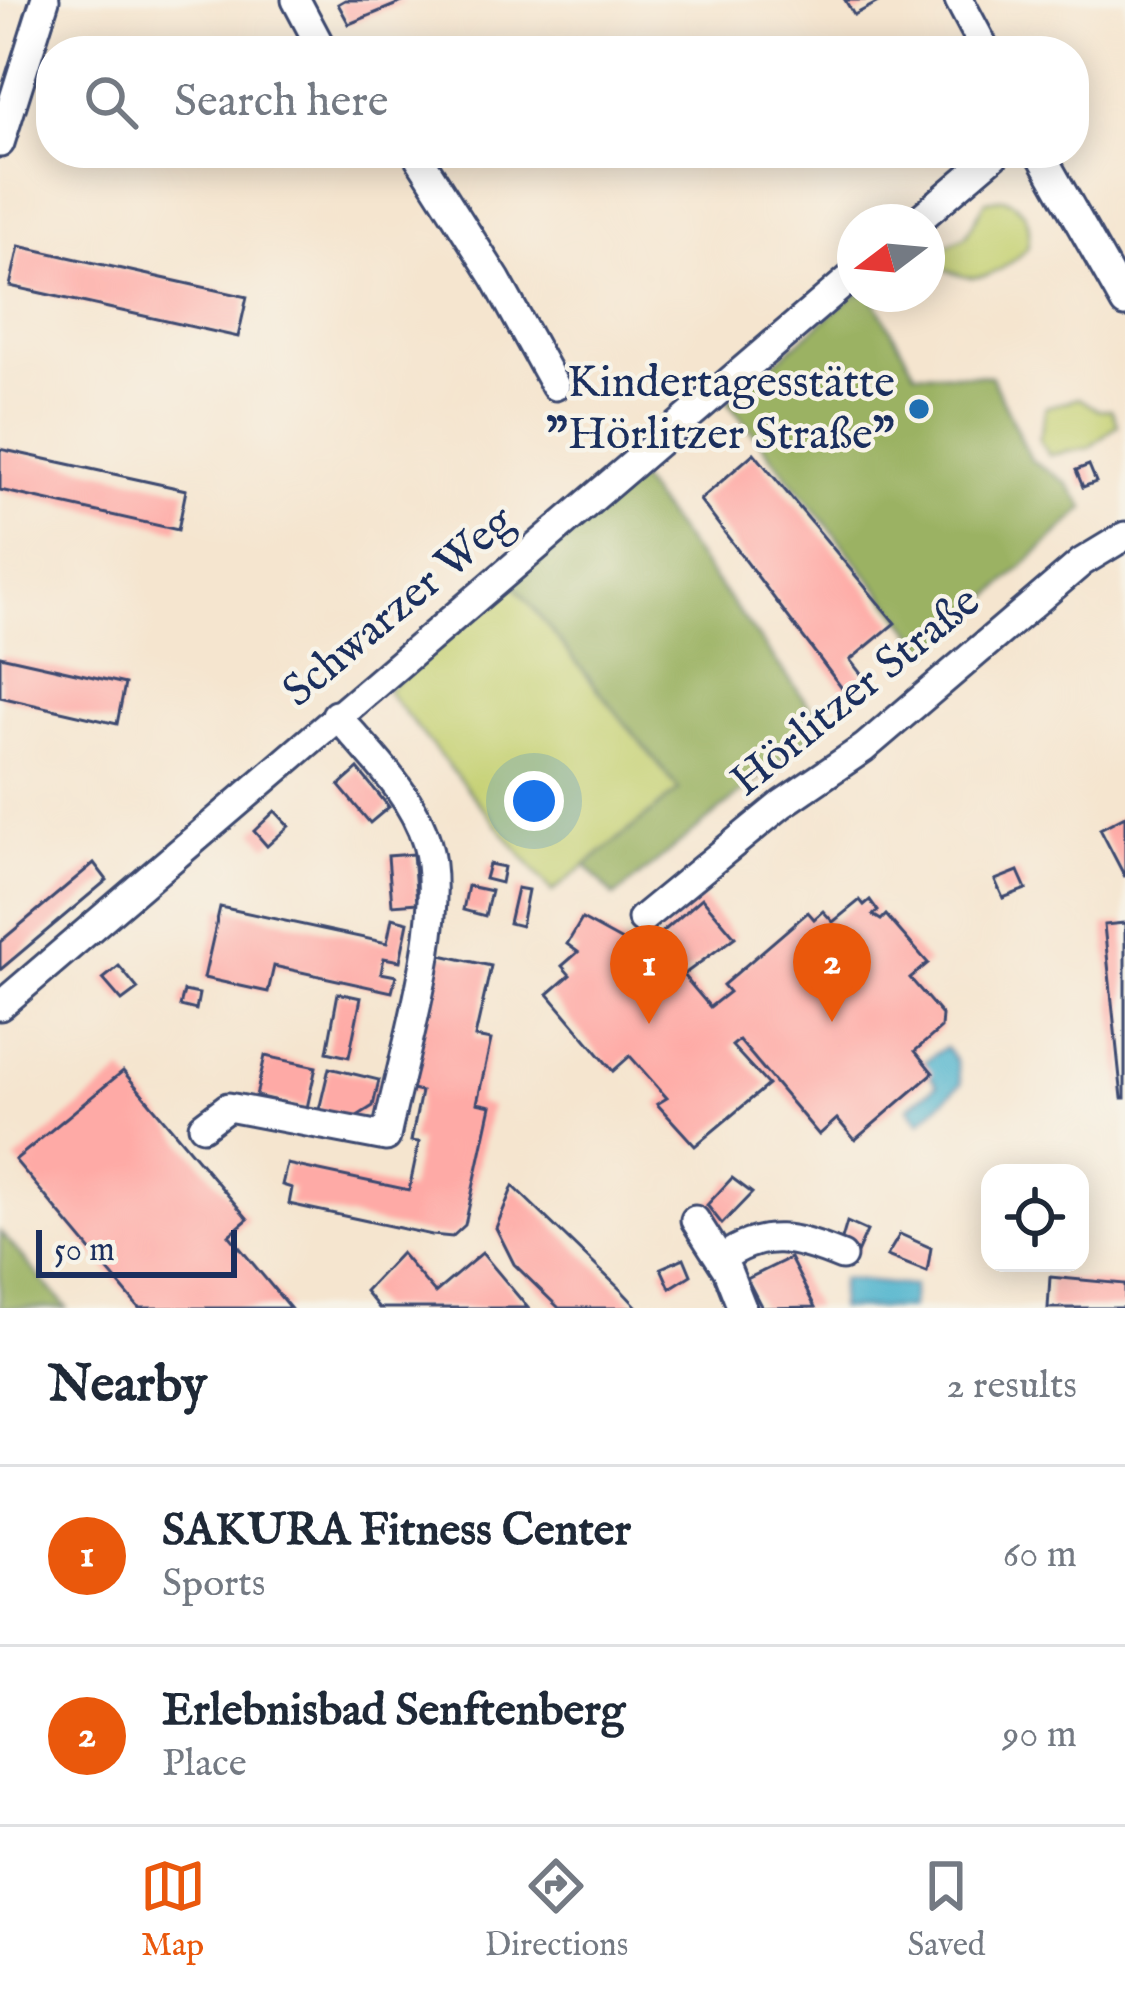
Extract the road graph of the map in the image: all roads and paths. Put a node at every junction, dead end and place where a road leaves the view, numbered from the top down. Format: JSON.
{"nodes":[{"id":1,"x":45,"y":0,"type":"edge"},
{"id":2,"x":296,"y":0,"type":"edge"},
{"id":3,"x":959,"y":0,"type":"edge"},
{"id":4,"x":315,"y":36,"type":"edge"},
{"id":5,"x":978,"y":36,"type":"edge"},
{"id":6,"x":0,"y":143,"type":"edge"},
{"id":7,"x":425,"y":168,"type":"edge"},
{"id":8,"x":979,"y":168,"type":"edge"},
{"id":9,"x":1048,"y":168,"type":"edge"},
{"id":10,"x":937,"y":204,"type":"edge"},
{"id":11,"x":837,"y":289,"type":"edge"},
{"id":12,"x":1125,"y":303,"type":"edge"},
{"id":13,"x":555,"y":386,"type":"dead end"},
{"id":14,"x":1125,"y":536,"type":"edge"},
{"id":15,"x":336,"y":716,"type":"junction"},
{"id":16,"x":642,"y":919,"type":"dead end"},
{"id":17,"x":0,"y":1006,"type":"edge"},
{"id":18,"x":203,"y":1126,"type":"dead end"},
{"id":19,"x":694,"y":1220,"type":"dead end"},
{"id":20,"x":842,"y":1256,"type":"dead end"},
{"id":21,"x":721,"y":1259,"type":"junction"},
{"id":22,"x":742,"y":1308,"type":"edge"}],
"edges":[{"from":1,"to":6,"type":"street"},
{"from":2,"to":4,"type":"street"},
{"from":3,"to":5,"type":"street"},
{"from":7,"to":13,"type":"street"},
{"from":8,"to":10,"type":"street"},
{"from":9,"to":12,"type":"street"},
{"from":11,"to":15,"type":"street","name":"Schwarzer Weg"},
{"from":14,"to":16,"type":"street","name":"Hörlitzer Straße"},
{"from":15,"to":17,"type":"street","name":"Schwarzer Weg"},
{"from":15,"to":18,"type":"street"},
{"from":19,"to":21,"type":"street"},
{"from":20,"to":21,"type":"street"},
{"from":21,"to":22,"type":"street"}]}
